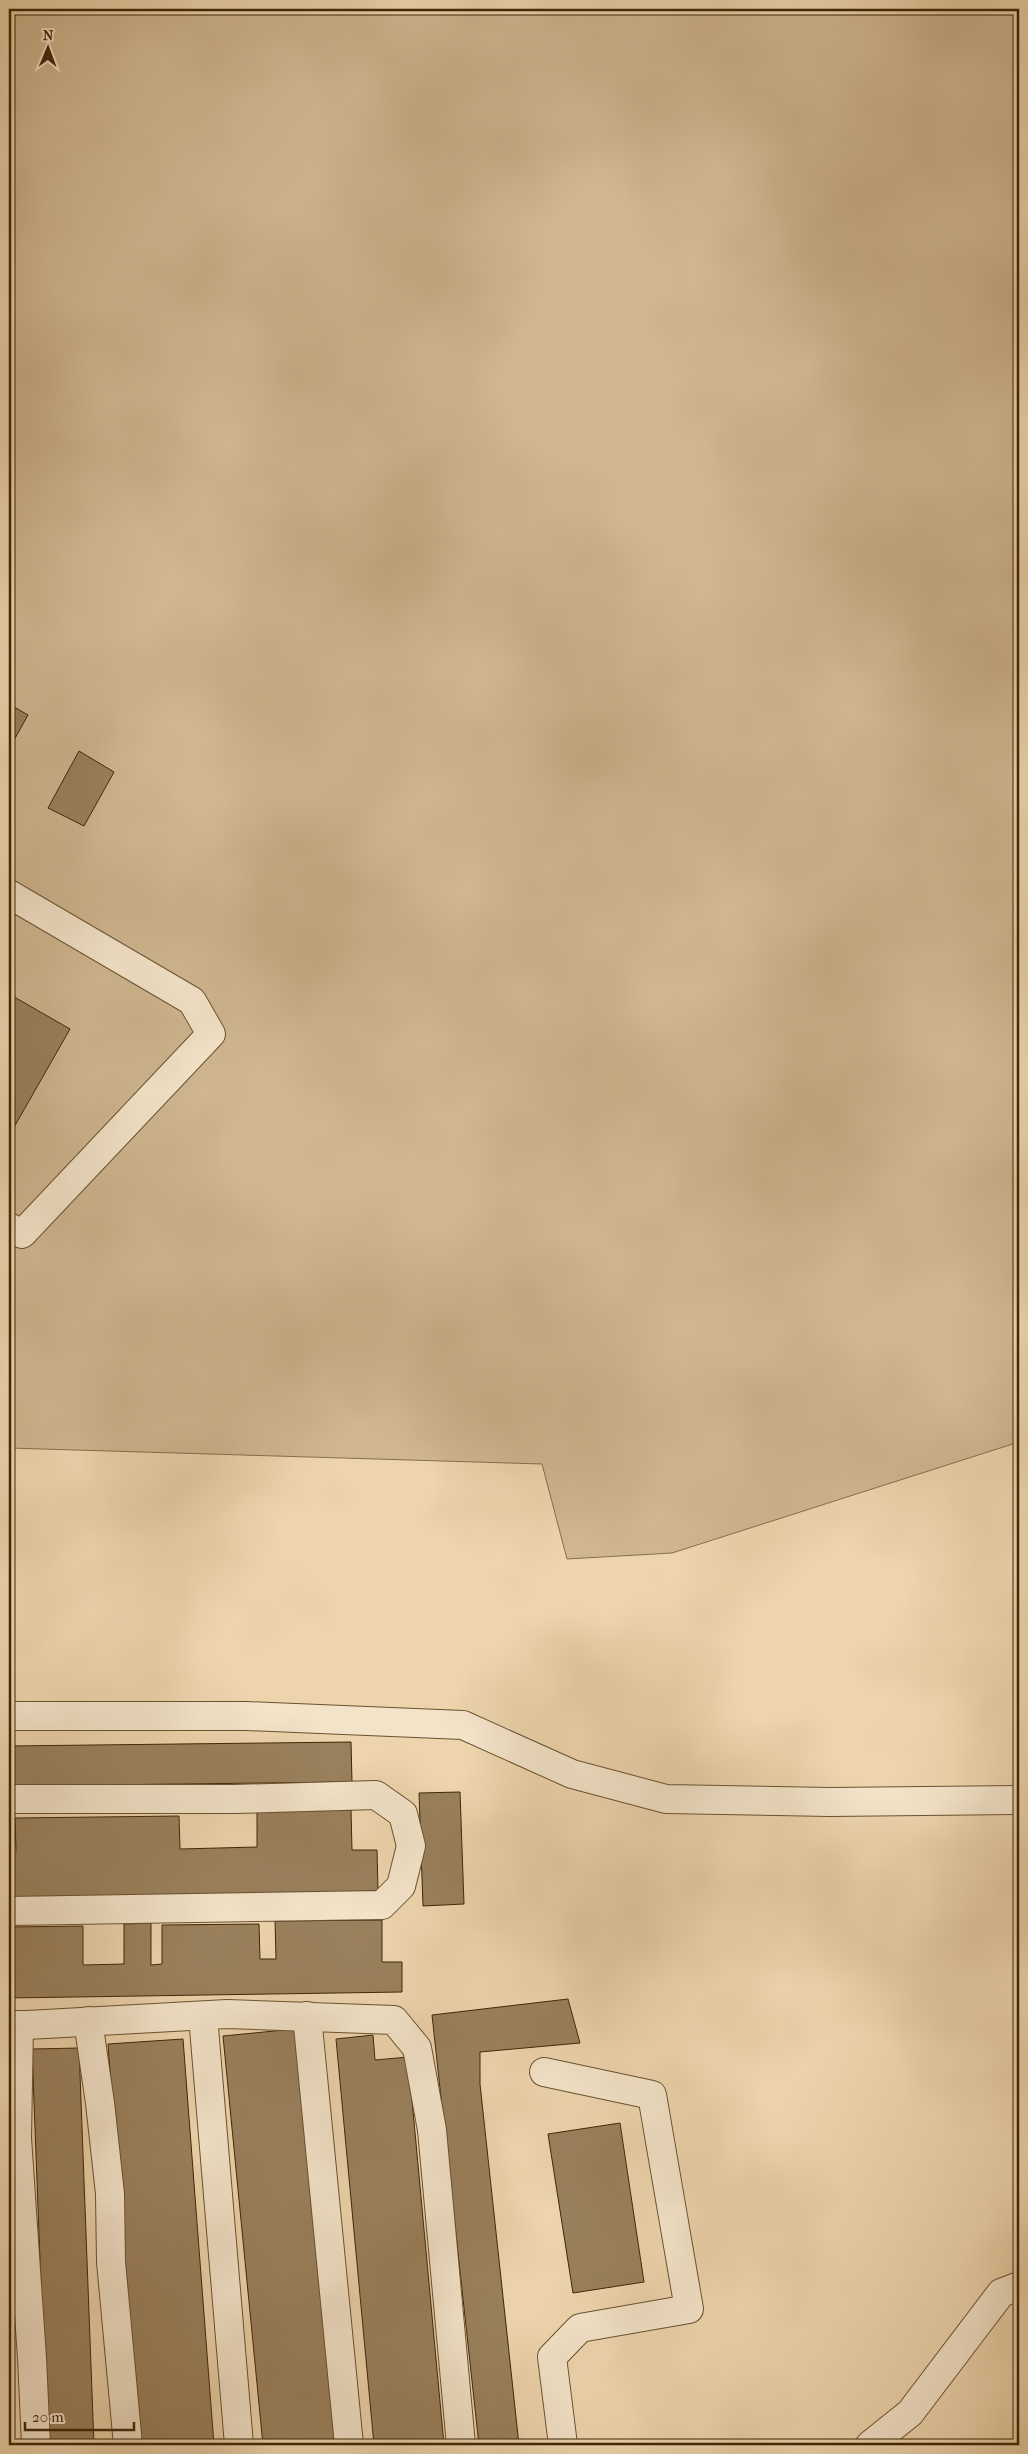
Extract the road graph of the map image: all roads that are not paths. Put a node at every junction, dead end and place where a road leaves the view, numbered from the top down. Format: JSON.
{"nodes":[{"id":1,"x":9,"y":894,"type":"edge"},
{"id":2,"x":9,"y":1227,"type":"edge"},
{"id":3,"x":9,"y":1716,"type":"edge"},
{"id":4,"x":9,"y":1799,"type":"edge"},
{"id":5,"x":1019,"y":1800,"type":"edge"},
{"id":6,"x":9,"y":1911,"type":"edge"},
{"id":7,"x":203,"y":2016,"type":"junction"},
{"id":8,"x":307,"y":2016,"type":"junction"},
{"id":9,"x":88,"y":2021,"type":"junction"},
{"id":10,"x":14,"y":2025,"type":"edge"},
{"id":11,"x":544,"y":2072,"type":"dead end"},
{"id":12,"x":13,"y":2138,"type":"edge"},
{"id":13,"x":1019,"y":2286,"type":"edge"},
{"id":14,"x":36,"y":2445,"type":"edge"},
{"id":15,"x":128,"y":2445,"type":"edge"},
{"id":16,"x":239,"y":2445,"type":"edge"},
{"id":17,"x":349,"y":2445,"type":"edge"},
{"id":18,"x":461,"y":2445,"type":"edge"},
{"id":19,"x":563,"y":2445,"type":"edge"},
{"id":20,"x":870,"y":2445,"type":"edge"}],
"edges":[{"from":1,"to":2,"type":"street"},
{"from":3,"to":5,"type":"street"},
{"from":4,"to":6,"type":"street"},
{"from":7,"to":8,"type":"street"},
{"from":7,"to":9,"type":"street"},
{"from":7,"to":16,"type":"street"},
{"from":8,"to":17,"type":"street"},
{"from":8,"to":18,"type":"street"},
{"from":9,"to":10,"type":"street"},
{"from":9,"to":15,"type":"street"},
{"from":10,"to":12,"type":"street"},
{"from":11,"to":19,"type":"street"},
{"from":12,"to":14,"type":"street"},
{"from":13,"to":20,"type":"street"}]}
